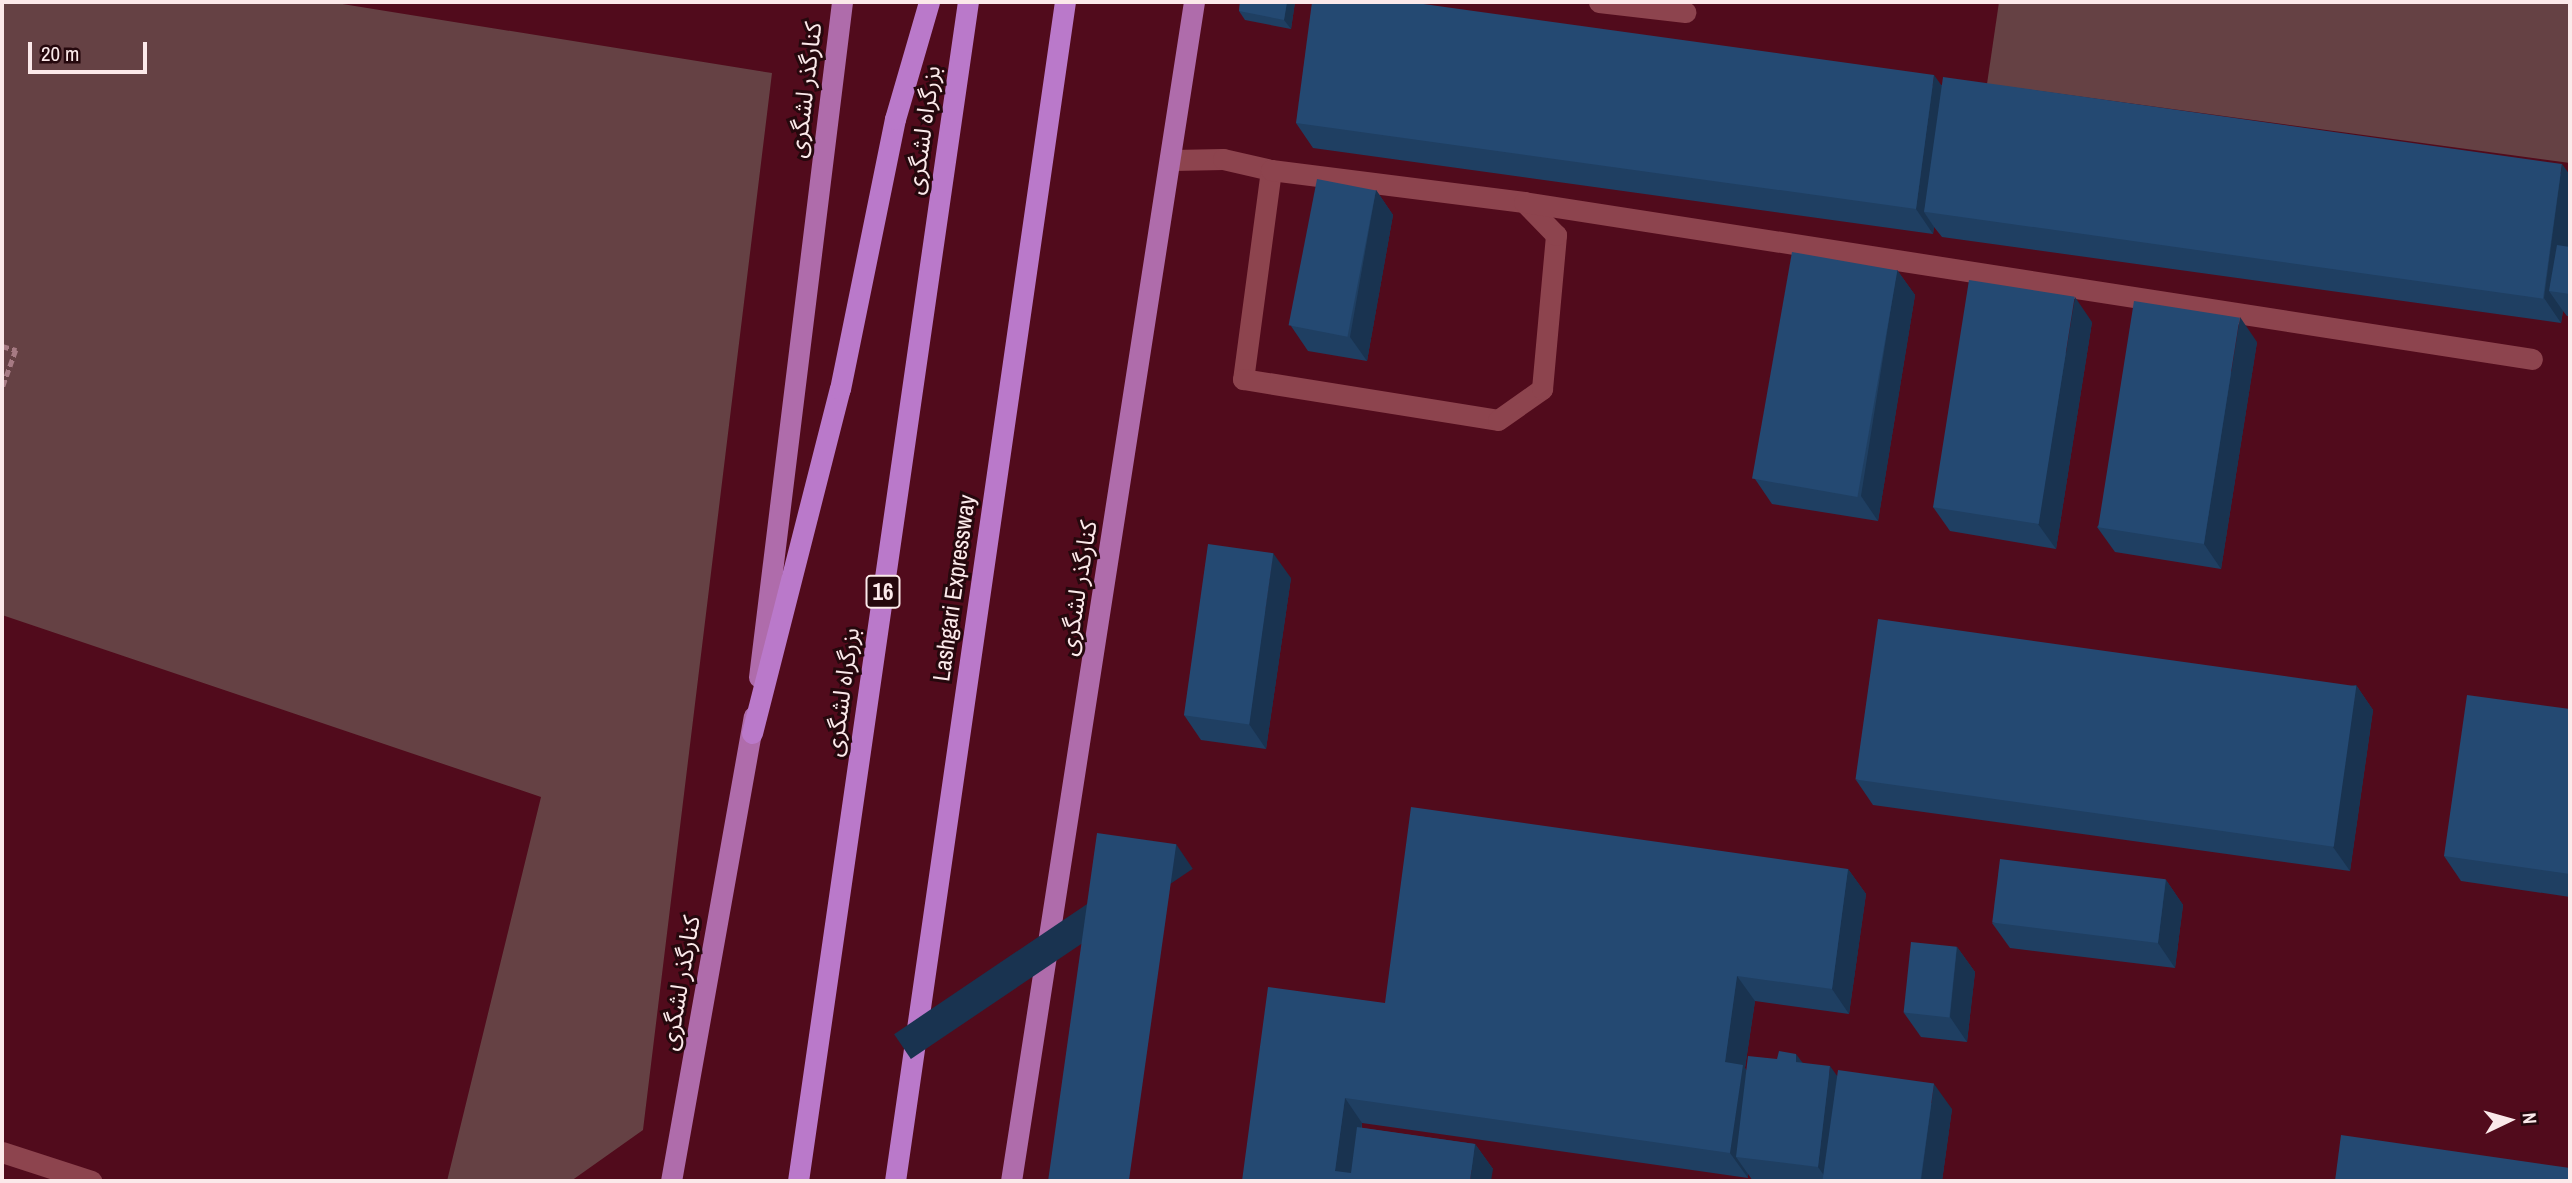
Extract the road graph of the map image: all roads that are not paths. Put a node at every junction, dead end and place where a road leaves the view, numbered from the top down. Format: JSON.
{"nodes":[{"id":1,"x":842,"y":2,"type":"edge"},
{"id":2,"x":929,"y":2,"type":"edge"},
{"id":3,"x":968,"y":2,"type":"edge"},
{"id":4,"x":1065,"y":2,"type":"edge"},
{"id":5,"x":1194,"y":2,"type":"edge"},
{"id":6,"x":1599,"y":2,"type":"edge"},
{"id":7,"x":1685,"y":12,"type":"dead end"},
{"id":8,"x":1173,"y":160,"type":"junction"},
{"id":9,"x":1271,"y":170,"type":"junction"},
{"id":10,"x":1524,"y":202,"type":"junction"},
{"id":11,"x":2532,"y":359,"type":"dead end"},
{"id":12,"x":752,"y":733,"type":"junction"},
{"id":13,"x":2,"y":1152,"type":"edge"},
{"id":14,"x":90,"y":1181,"type":"edge"},
{"id":15,"x":671,"y":1181,"type":"edge"},
{"id":16,"x":798,"y":1181,"type":"edge"},
{"id":17,"x":895,"y":1181,"type":"edge"},
{"id":18,"x":1011,"y":1181,"type":"edge"}],
"edges":[{"from":1,"to":12,"type":"main road","name":"کنارگذر لشگری"},
{"from":2,"to":12,"type":"highway"},
{"from":3,"to":16,"type":"highway","name":"بزرگراه لشگری","number":"16"},
{"from":4,"to":17,"type":"highway","name":"Lashgari Expressway"},
{"from":5,"to":8,"type":"main road","name":"کنارگذر لشگری"},
{"from":6,"to":7,"type":"street"},
{"from":8,"to":9,"type":"street"},
{"from":8,"to":18,"type":"main road","name":"کنارگذر لشگری"},
{"from":9,"to":10,"type":"street"},
{"from":9,"to":10,"type":"street"},
{"from":10,"to":11,"type":"street"},
{"from":12,"to":15,"type":"main road","name":"کنارگذر لشگری"},
{"from":13,"to":14,"type":"street"}]}
